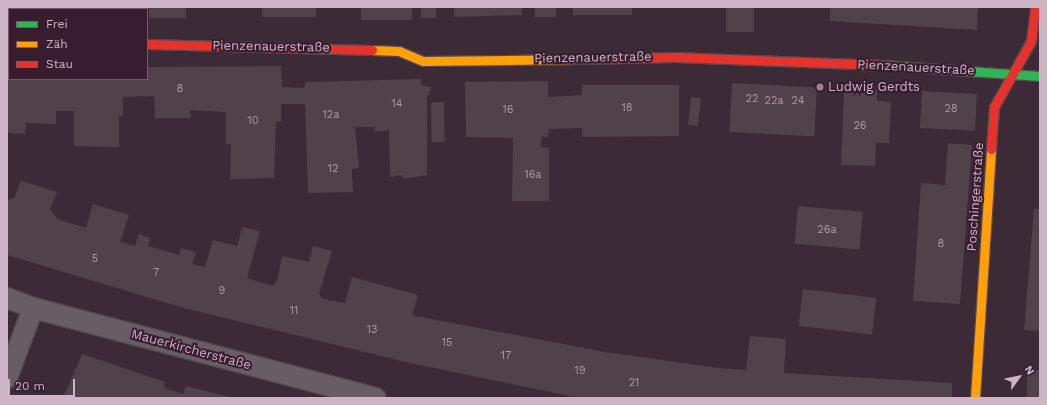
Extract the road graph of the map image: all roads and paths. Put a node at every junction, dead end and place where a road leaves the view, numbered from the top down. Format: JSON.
{"nodes":[{"id":1,"x":1035,"y":7,"type":"edge"},
{"id":2,"x":148,"y":44,"type":"edge"},
{"id":3,"x":1013,"y":74,"type":"junction"},
{"id":4,"x":1040,"y":76,"type":"edge"},
{"id":5,"x":7,"y":298,"type":"edge"},
{"id":6,"x":32,"y":308,"type":"junction"},
{"id":7,"x":7,"y":378,"type":"edge"},
{"id":8,"x":375,"y":398,"type":"edge"},
{"id":9,"x":975,"y":398,"type":"edge"}],
"edges":[{"from":1,"to":3,"type":"street","name":"Poschingerstraße"},
{"from":2,"to":3,"type":"street","name":"Pienzenauerstraße"},
{"from":3,"to":4,"type":"street","name":"Pienzenauerstraße"},
{"from":3,"to":9,"type":"street","name":"Poschingerstraße"},
{"from":5,"to":6,"type":"street","name":"Mauerkircherstraße"},
{"from":6,"to":7,"type":"street"},
{"from":6,"to":8,"type":"street","name":"Mauerkircherstraße"}]}
